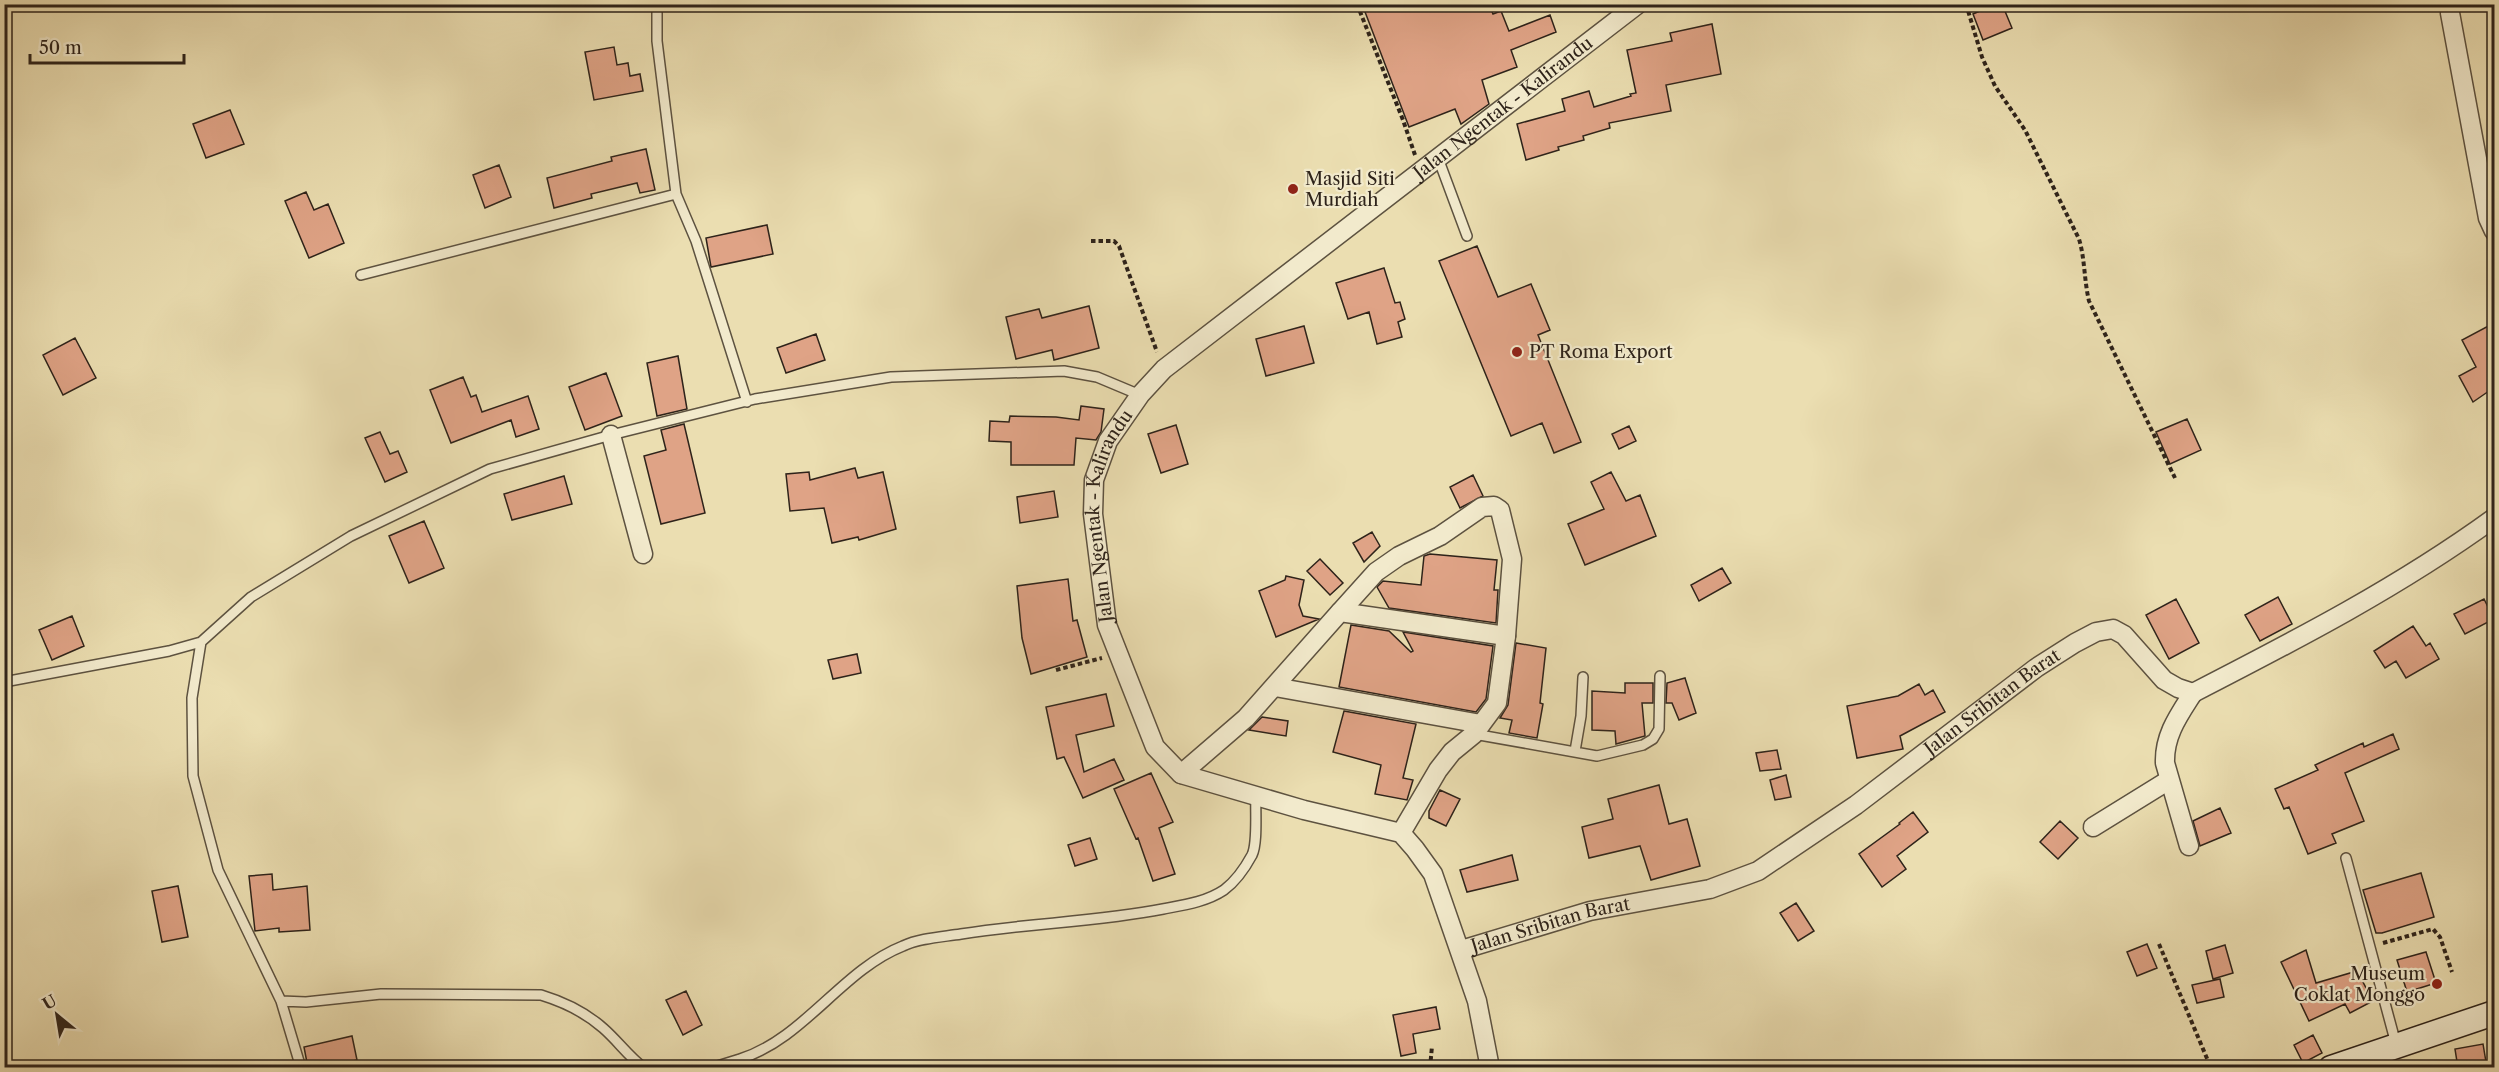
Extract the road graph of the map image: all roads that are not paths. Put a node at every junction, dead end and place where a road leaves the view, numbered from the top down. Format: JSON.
{"nodes":[{"id":1,"x":657,"y":4,"type":"edge"},
{"id":2,"x":1638,"y":4,"type":"edge"},
{"id":3,"x":2450,"y":13,"type":"dead end"},
{"id":4,"x":1438,"y":158,"type":"junction"},
{"id":5,"x":676,"y":194,"type":"junction"},
{"id":6,"x":2494,"y":231,"type":"edge"},
{"id":7,"x":1467,"y":236,"type":"dead end"},
{"id":8,"x":362,"y":275,"type":"dead end"},
{"id":9,"x":1140,"y":395,"type":"junction"},
{"id":10,"x":747,"y":402,"type":"junction"},
{"id":11,"x":611,"y":435,"type":"junction"},
{"id":12,"x":2494,"y":518,"type":"edge"},
{"id":13,"x":643,"y":554,"type":"dead end"},
{"id":14,"x":1340,"y":612,"type":"junction"},
{"id":15,"x":1506,"y":636,"type":"junction"},
{"id":16,"x":201,"y":642,"type":"junction"},
{"id":17,"x":1660,"y":676,"type":"dead end"},
{"id":18,"x":1583,"y":677,"type":"dead end"},
{"id":19,"x":4,"y":682,"type":"edge"},
{"id":20,"x":1275,"y":687,"type":"junction"},
{"id":21,"x":2193,"y":693,"type":"junction"},
{"id":22,"x":1478,"y":729,"type":"junction"},
{"id":23,"x":1575,"y":751,"type":"junction"},
{"id":24,"x":1181,"y":774,"type":"junction"},
{"id":25,"x":2169,"y":780,"type":"junction"},
{"id":26,"x":1256,"y":796,"type":"junction"},
{"id":27,"x":2093,"y":826,"type":"dead end"},
{"id":28,"x":1401,"y":833,"type":"junction"},
{"id":29,"x":2189,"y":846,"type":"dead end"},
{"id":30,"x":2346,"y":858,"type":"dead end"},
{"id":31,"x":1461,"y":950,"type":"junction"},
{"id":32,"x":281,"y":1001,"type":"junction"},
{"id":33,"x":2494,"y":1013,"type":"edge"},
{"id":34,"x":2396,"y":1046,"type":"junction"},
{"id":35,"x":740,"y":1059,"type":"junction"},
{"id":36,"x":301,"y":1068,"type":"edge"},
{"id":37,"x":644,"y":1068,"type":"edge"},
{"id":38,"x":711,"y":1068,"type":"edge"},
{"id":39,"x":751,"y":1068,"type":"edge"},
{"id":40,"x":1490,"y":1068,"type":"edge"},
{"id":41,"x":2331,"y":1068,"type":"edge"}],
"edges":[{"from":1,"to":5,"type":"lane"},
{"from":2,"to":4,"type":"street","name":"Jalan Ngentak - Kalirandu"},
{"from":3,"to":6,"type":"street"},
{"from":4,"to":7,"type":"lane"},
{"from":4,"to":9,"type":"street","name":"Jalan Ngentak - Kalirandu"},
{"from":5,"to":8,"type":"lane"},
{"from":5,"to":10,"type":"lane"},
{"from":9,"to":10,"type":"lane"},
{"from":9,"to":24,"type":"street","name":"Jalan Ngentak - Kalirandu"},
{"from":10,"to":11,"type":"lane"},
{"from":11,"to":13,"type":"street"},
{"from":11,"to":16,"type":"lane"},
{"from":12,"to":21,"type":"street"},
{"from":14,"to":15,"type":"street"},
{"from":14,"to":15,"type":"street"},
{"from":14,"to":20,"type":"street"},
{"from":15,"to":22,"type":"street"},
{"from":16,"to":19,"type":"lane"},
{"from":16,"to":32,"type":"lane"},
{"from":17,"to":23,"type":"lane"},
{"from":18,"to":23,"type":"lane"},
{"from":20,"to":22,"type":"street"},
{"from":20,"to":24,"type":"street"},
{"from":21,"to":25,"type":"street"},
{"from":21,"to":31,"type":"street","name":"Jalan Sribitan Barat"},
{"from":22,"to":23,"type":"lane"},
{"from":22,"to":28,"type":"street"},
{"from":24,"to":26,"type":"street","name":"Jalan Ngentak - Kalirandu"},
{"from":25,"to":27,"type":"street"},
{"from":25,"to":29,"type":"street"},
{"from":26,"to":28,"type":"street","name":"Jalan Ngentak - Kalirandu"},
{"from":26,"to":35,"type":"lane"},
{"from":28,"to":31,"type":"street"},
{"from":30,"to":34,"type":"lane"},
{"from":31,"to":40,"type":"street"},
{"from":32,"to":36,"type":"lane"},
{"from":32,"to":37,"type":"lane"},
{"from":33,"to":34,"type":"main road"},
{"from":34,"to":41,"type":"main road"},
{"from":35,"to":38,"type":"lane"},
{"from":35,"to":39,"type":"lane"}]}
